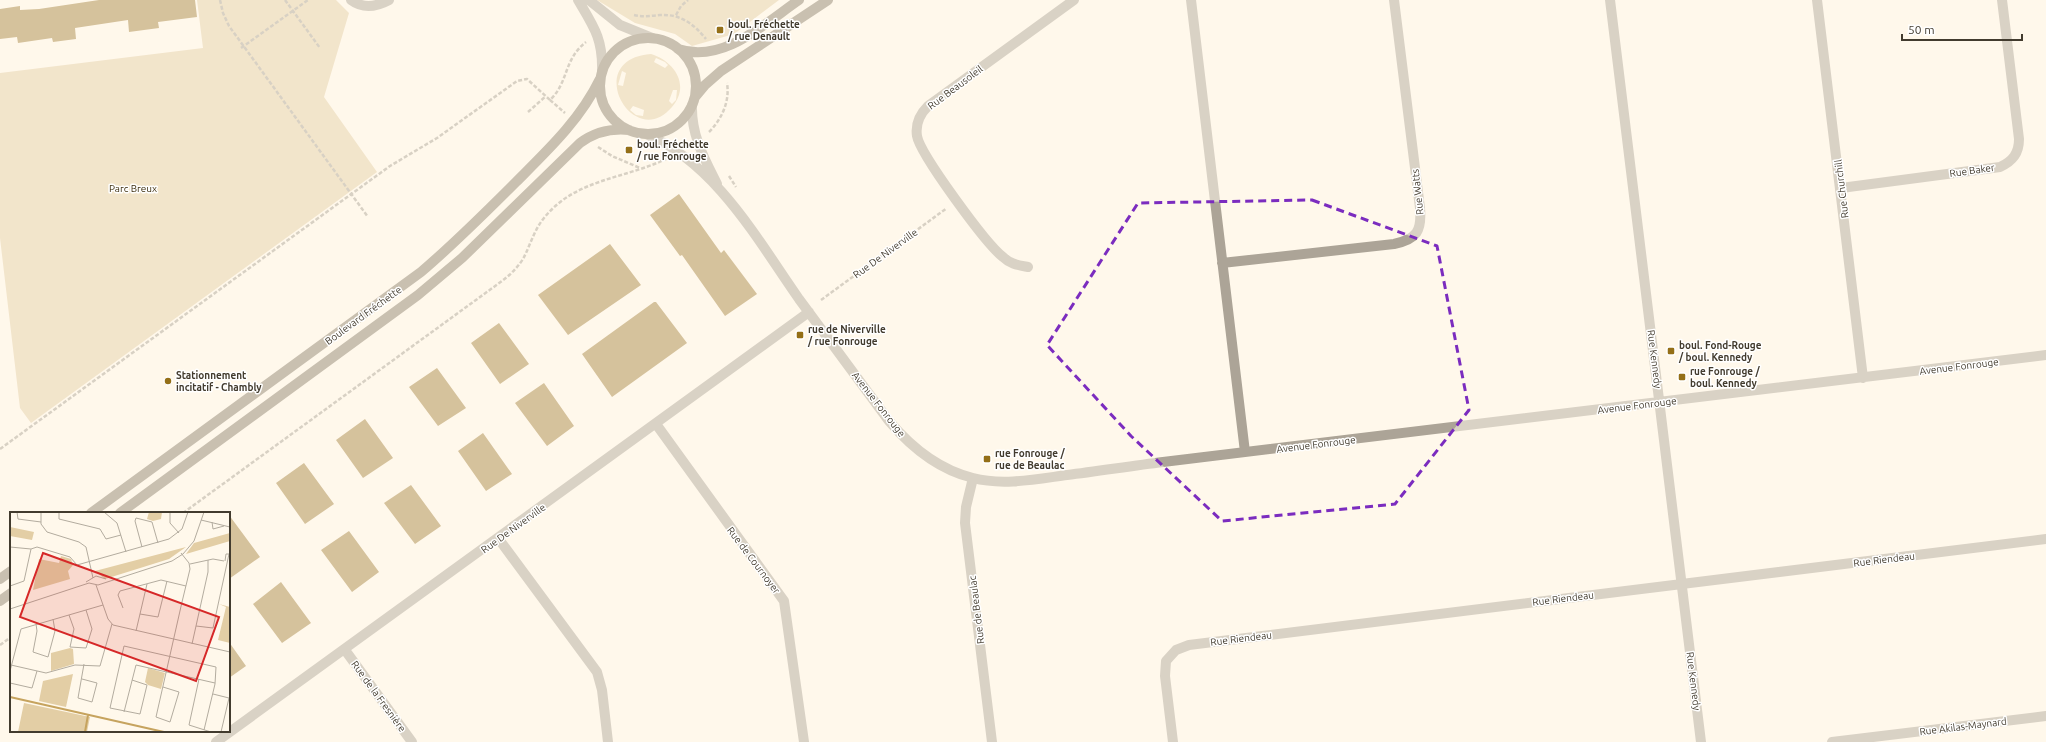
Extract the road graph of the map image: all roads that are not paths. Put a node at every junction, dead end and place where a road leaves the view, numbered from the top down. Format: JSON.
{"nodes":[{"id":1,"x":351,"y":0,"type":"edge"},
{"id":2,"x":389,"y":0,"type":"edge"},
{"id":3,"x":578,"y":0,"type":"edge"},
{"id":4,"x":589,"y":0,"type":"edge"},
{"id":5,"x":799,"y":0,"type":"edge"},
{"id":6,"x":828,"y":0,"type":"edge"},
{"id":7,"x":1074,"y":0,"type":"edge"},
{"id":8,"x":1191,"y":0,"type":"edge"},
{"id":9,"x":1394,"y":0,"type":"edge"},
{"id":10,"x":1610,"y":0,"type":"edge"},
{"id":11,"x":1817,"y":0,"type":"edge"},
{"id":12,"x":2002,"y":0,"type":"edge"},
{"id":13,"x":652,"y":38,"type":"junction"},
{"id":14,"x":677,"y":48,"type":"junction"},
{"id":15,"x":601,"y":75,"type":"junction"},
{"id":16,"x":693,"y":102,"type":"junction"},
{"id":17,"x":629,"y":130,"type":"junction"},
{"id":18,"x":646,"y":134,"type":"junction"},
{"id":19,"x":1841,"y":188,"type":"junction"},
{"id":20,"x":720,"y":189,"type":"junction"},
{"id":21,"x":1222,"y":263,"type":"junction"},
{"id":22,"x":1028,"y":266,"type":"dead end"},
{"id":23,"x":809,"y":312,"type":"junction"},
{"id":24,"x":2046,"y":355,"type":"edge"},
{"id":25,"x":1863,"y":378,"type":"junction"},
{"id":26,"x":1660,"y":402,"type":"junction"},
{"id":27,"x":656,"y":424,"type":"junction"},
{"id":28,"x":1245,"y":452,"type":"junction"},
{"id":29,"x":973,"y":478,"type":"junction"},
{"id":30,"x":92,"y":512,"type":"edge"},
{"id":31,"x":121,"y":512,"type":"edge"},
{"id":32,"x":498,"y":538,"type":"junction"},
{"id":33,"x":2046,"y":539,"type":"edge"},
{"id":34,"x":10,"y":572,"type":"edge"},
{"id":35,"x":0,"y":579,"type":"edge"},
{"id":36,"x":1682,"y":584,"type":"junction"},
{"id":37,"x":10,"y":594,"type":"edge"},
{"id":38,"x":0,"y":601,"type":"edge"},
{"id":39,"x":345,"y":650,"type":"junction"},
{"id":40,"x":2046,"y":716,"type":"edge"},
{"id":41,"x":216,"y":742,"type":"edge"},
{"id":42,"x":412,"y":742,"type":"edge"},
{"id":43,"x":608,"y":742,"type":"edge"},
{"id":44,"x":804,"y":742,"type":"edge"},
{"id":45,"x":992,"y":742,"type":"edge"},
{"id":46,"x":1173,"y":742,"type":"edge"},
{"id":47,"x":1702,"y":742,"type":"edge"},
{"id":48,"x":1832,"y":742,"type":"edge"}],
"edges":[{"from":1,"to":2,"type":"street"},
{"from":3,"to":15,"type":"street"},
{"from":4,"to":13,"type":"street"},
{"from":5,"to":14,"type":"main road"},
{"from":6,"to":16,"type":"main road"},
{"from":7,"to":22,"type":"street","name":"Rue Beausoleil"},
{"from":8,"to":21,"type":"street"},
{"from":9,"to":21,"type":"street","name":"Rue Watts"},
{"from":10,"to":26,"type":"street","name":"Rue Kennedy"},
{"from":11,"to":19,"type":"street","name":"Rue Churchill"},
{"from":12,"to":19,"type":"street","name":"Rue Baker"},
{"from":13,"to":14,"type":"main road"},
{"from":13,"to":15,"type":"main road"},
{"from":14,"to":16,"type":"main road"},
{"from":15,"to":17,"type":"main road"},
{"from":15,"to":30,"type":"main road","name":"Boulevard Fréchette"},
{"from":16,"to":18,"type":"main road"},
{"from":16,"to":20,"type":"street"},
{"from":17,"to":18,"type":"main road"},
{"from":17,"to":31,"type":"main road","name":"Boulevard Fréchette"},
{"from":18,"to":20,"type":"street"},
{"from":19,"to":25,"type":"street","name":"Rue Churchill"},
{"from":20,"to":23,"type":"street","name":"Avenue Fonrouge"},
{"from":21,"to":28,"type":"street"},
{"from":23,"to":27,"type":"street","name":"Rue De Niverville"},
{"from":23,"to":29,"type":"street","name":"Avenue Fonrouge"},
{"from":24,"to":25,"type":"street","name":"Avenue Fonrouge"},
{"from":25,"to":26,"type":"street","name":"Avenue Fonrouge"},
{"from":26,"to":28,"type":"street","name":"Avenue Fonrouge"},
{"from":26,"to":36,"type":"street","name":"Rue Kennedy"},
{"from":27,"to":32,"type":"street","name":"Rue De Niverville"},
{"from":27,"to":44,"type":"street","name":"Rue de Cournoyer"},
{"from":28,"to":29,"type":"street","name":"Avenue Fonrouge"},
{"from":29,"to":45,"type":"street","name":"Rue de Beaulac"},
{"from":32,"to":39,"type":"street","name":"Rue De Niverville"},
{"from":32,"to":43,"type":"street"},
{"from":33,"to":36,"type":"street","name":"Rue Riendeau"},
{"from":34,"to":35,"type":"main road"},
{"from":36,"to":46,"type":"street","name":"Rue Riendeau"},
{"from":36,"to":47,"type":"street","name":"Rue Kennedy"},
{"from":37,"to":38,"type":"main road"},
{"from":39,"to":41,"type":"street","name":"Rue De Niverville"},
{"from":39,"to":42,"type":"street","name":"Rue de la Fresnière"},
{"from":40,"to":48,"type":"street","name":"Rue Akilas-Maynard"}]}
